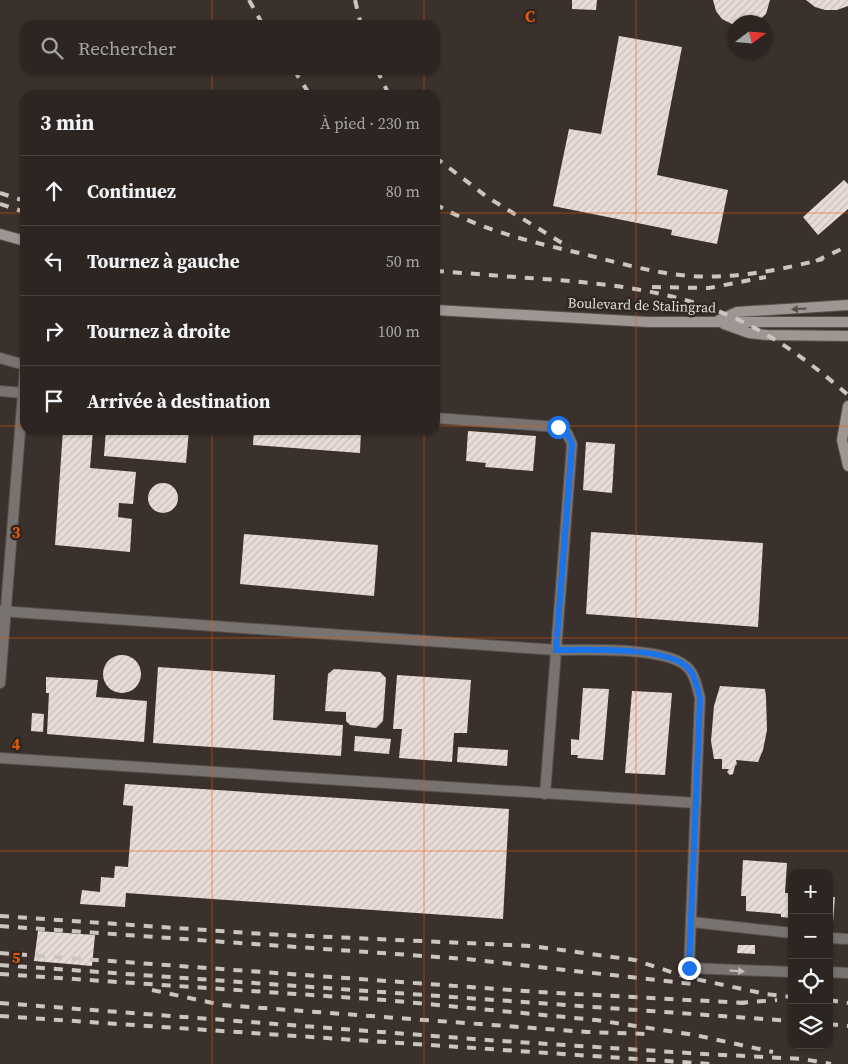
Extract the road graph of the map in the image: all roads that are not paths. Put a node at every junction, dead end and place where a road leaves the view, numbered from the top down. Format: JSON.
{"nodes":[{"id":1,"x":0,"y":234,"type":"edge"},
{"id":2,"x":20,"y":240,"type":"edge"},
{"id":3,"x":848,"y":305,"type":"edge"},
{"id":4,"x":440,"y":310,"type":"edge"},
{"id":5,"x":716,"y":322,"type":"junction"},
{"id":6,"x":848,"y":322,"type":"edge"},
{"id":7,"x":848,"y":336,"type":"edge"},
{"id":8,"x":0,"y":358,"type":"edge"},
{"id":9,"x":20,"y":364,"type":"edge"},
{"id":10,"x":0,"y":391,"type":"edge"},
{"id":11,"x":20,"y":393,"type":"edge"},
{"id":12,"x":848,"y":406,"type":"edge"},
{"id":13,"x":440,"y":418,"type":"edge"},
{"id":14,"x":20,"y":426,"type":"edge"},
{"id":15,"x":848,"y":466,"type":"edge"},
{"id":16,"x":3,"y":611,"type":"edge"},
{"id":17,"x":556,"y":650,"type":"junction"},
{"id":18,"x":0,"y":683,"type":"edge"},
{"id":19,"x":0,"y":758,"type":"edge"},
{"id":20,"x":546,"y":794,"type":"junction"},
{"id":21,"x":696,"y":804,"type":"junction"},
{"id":22,"x":692,"y":922,"type":"junction"},
{"id":23,"x":788,"y":933,"type":"edge"},
{"id":24,"x":833,"y":938,"type":"edge"},
{"id":25,"x":848,"y":939,"type":"edge"},
{"id":26,"x":788,"y":972,"type":"edge"},
{"id":27,"x":833,"y":972,"type":"edge"},
{"id":28,"x":848,"y":973,"type":"edge"}],
"edges":[{"from":1,"to":2,"type":"main road"},
{"from":3,"to":5,"type":"main road","one_way":true},
{"from":4,"to":5,"type":"main road","name":"Boulevard de Stalingrad"},
{"from":5,"to":6,"type":"main road","name":"Boulevard de Stalingrad"},
{"from":5,"to":7,"type":"main road"},
{"from":8,"to":9,"type":"lane"},
{"from":10,"to":11,"type":"lane"},
{"from":12,"to":15,"type":"main road"},
{"from":13,"to":17,"type":"lane"},
{"from":14,"to":16,"type":"lane"},
{"from":16,"to":17,"type":"lane"},
{"from":16,"to":18,"type":"lane"},
{"from":17,"to":20,"type":"lane"},
{"from":17,"to":21,"type":"lane"},
{"from":19,"to":20,"type":"lane"},
{"from":20,"to":21,"type":"lane"},
{"from":21,"to":22,"type":"lane"},
{"from":22,"to":23,"type":"lane"},
{"from":22,"to":26,"type":"lane","one_way":true},
{"from":24,"to":25,"type":"lane"},
{"from":27,"to":28,"type":"lane"}]}
